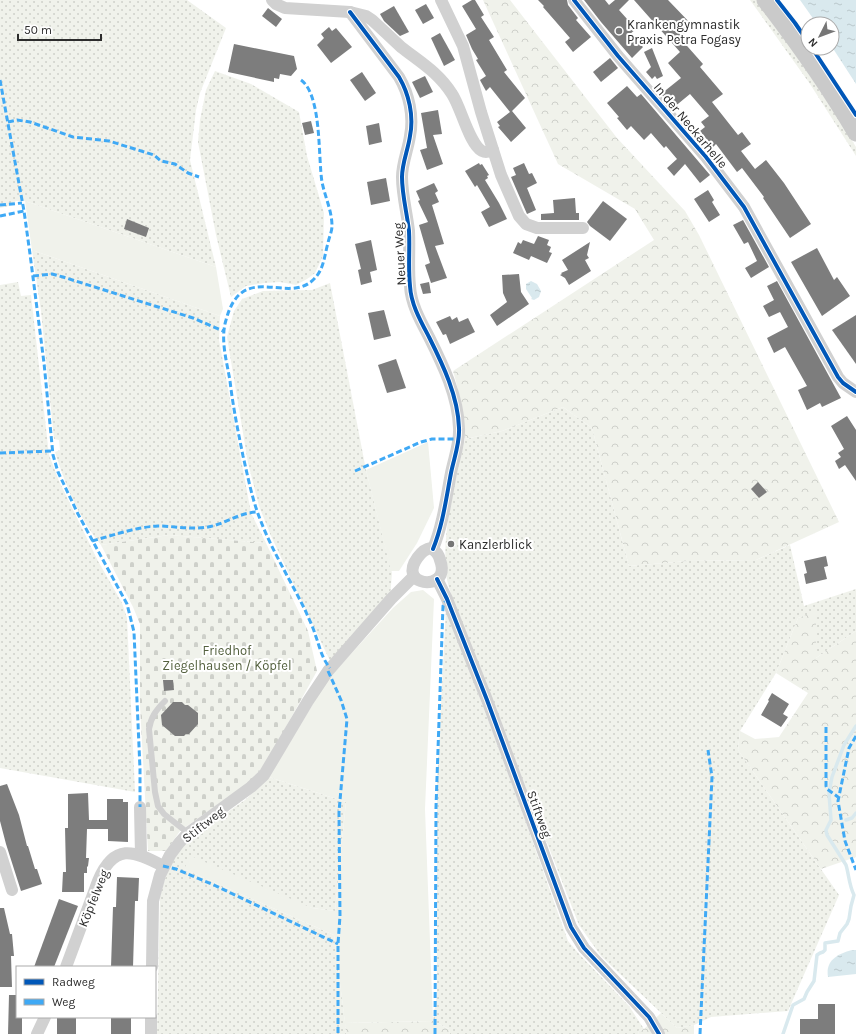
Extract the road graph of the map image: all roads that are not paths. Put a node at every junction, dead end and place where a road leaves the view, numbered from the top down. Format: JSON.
{"nodes":[{"id":1,"x":272,"y":0,"type":"edge"},
{"id":2,"x":442,"y":0,"type":"edge"},
{"id":3,"x":574,"y":0,"type":"edge"},
{"id":4,"x":765,"y":0,"type":"edge"},
{"id":5,"x":350,"y":12,"type":"junction"},
{"id":6,"x":856,"y":133,"type":"edge"},
{"id":7,"x":493,"y":150,"type":"junction"},
{"id":8,"x":583,"y":228,"type":"dead end"},
{"id":9,"x":856,"y":392,"type":"edge"},
{"id":10,"x":432,"y":549,"type":"junction"},
{"id":11,"x":414,"y":576,"type":"junction"},
{"id":12,"x":437,"y":579,"type":"junction"},
{"id":13,"x":165,"y":702,"type":"dead end"},
{"id":14,"x":140,"y":807,"type":"dead end"},
{"id":15,"x":188,"y":833,"type":"junction"},
{"id":16,"x":0,"y":852,"type":"edge"},
{"id":17,"x":141,"y":855,"type":"junction"},
{"id":18,"x":163,"y":866,"type":"junction"},
{"id":19,"x":12,"y":890,"type":"dead end"},
{"id":20,"x":66,"y":966,"type":"edge"},
{"id":21,"x":152,"y":966,"type":"edge"},
{"id":22,"x":45,"y":1018,"type":"edge"},
{"id":23,"x":151,"y":1018,"type":"edge"},
{"id":24,"x":37,"y":1034,"type":"edge"},
{"id":25,"x":151,"y":1034,"type":"edge"},
{"id":26,"x":659,"y":1034,"type":"edge"}],
"edges":[{"from":1,"to":5,"type":"street"},
{"from":2,"to":7,"type":"street"},
{"from":3,"to":9,"type":"street","name":"In der Neckarhelle"},
{"from":4,"to":6,"type":"main road"},
{"from":5,"to":7,"type":"street"},
{"from":5,"to":10,"type":"street","name":"Neuer Weg"},
{"from":7,"to":8,"type":"street"},
{"from":10,"to":11,"type":"street"},
{"from":10,"to":12,"type":"street"},
{"from":11,"to":12,"type":"street"},
{"from":11,"to":15,"type":"street","name":"Stiftweg"},
{"from":12,"to":26,"type":"street","name":"Stiftweg"},
{"from":13,"to":15,"type":"lane"},
{"from":14,"to":17,"type":"street"},
{"from":15,"to":18,"type":"street","name":"Stiftweg"},
{"from":16,"to":19,"type":"street"},
{"from":17,"to":18,"type":"street","name":"Köpfelweg"},
{"from":17,"to":20,"type":"street","name":"Köpfelweg"},
{"from":18,"to":21,"type":"street","name":"Stiftweg"},
{"from":22,"to":24,"type":"street"},
{"from":23,"to":25,"type":"street"}]}
